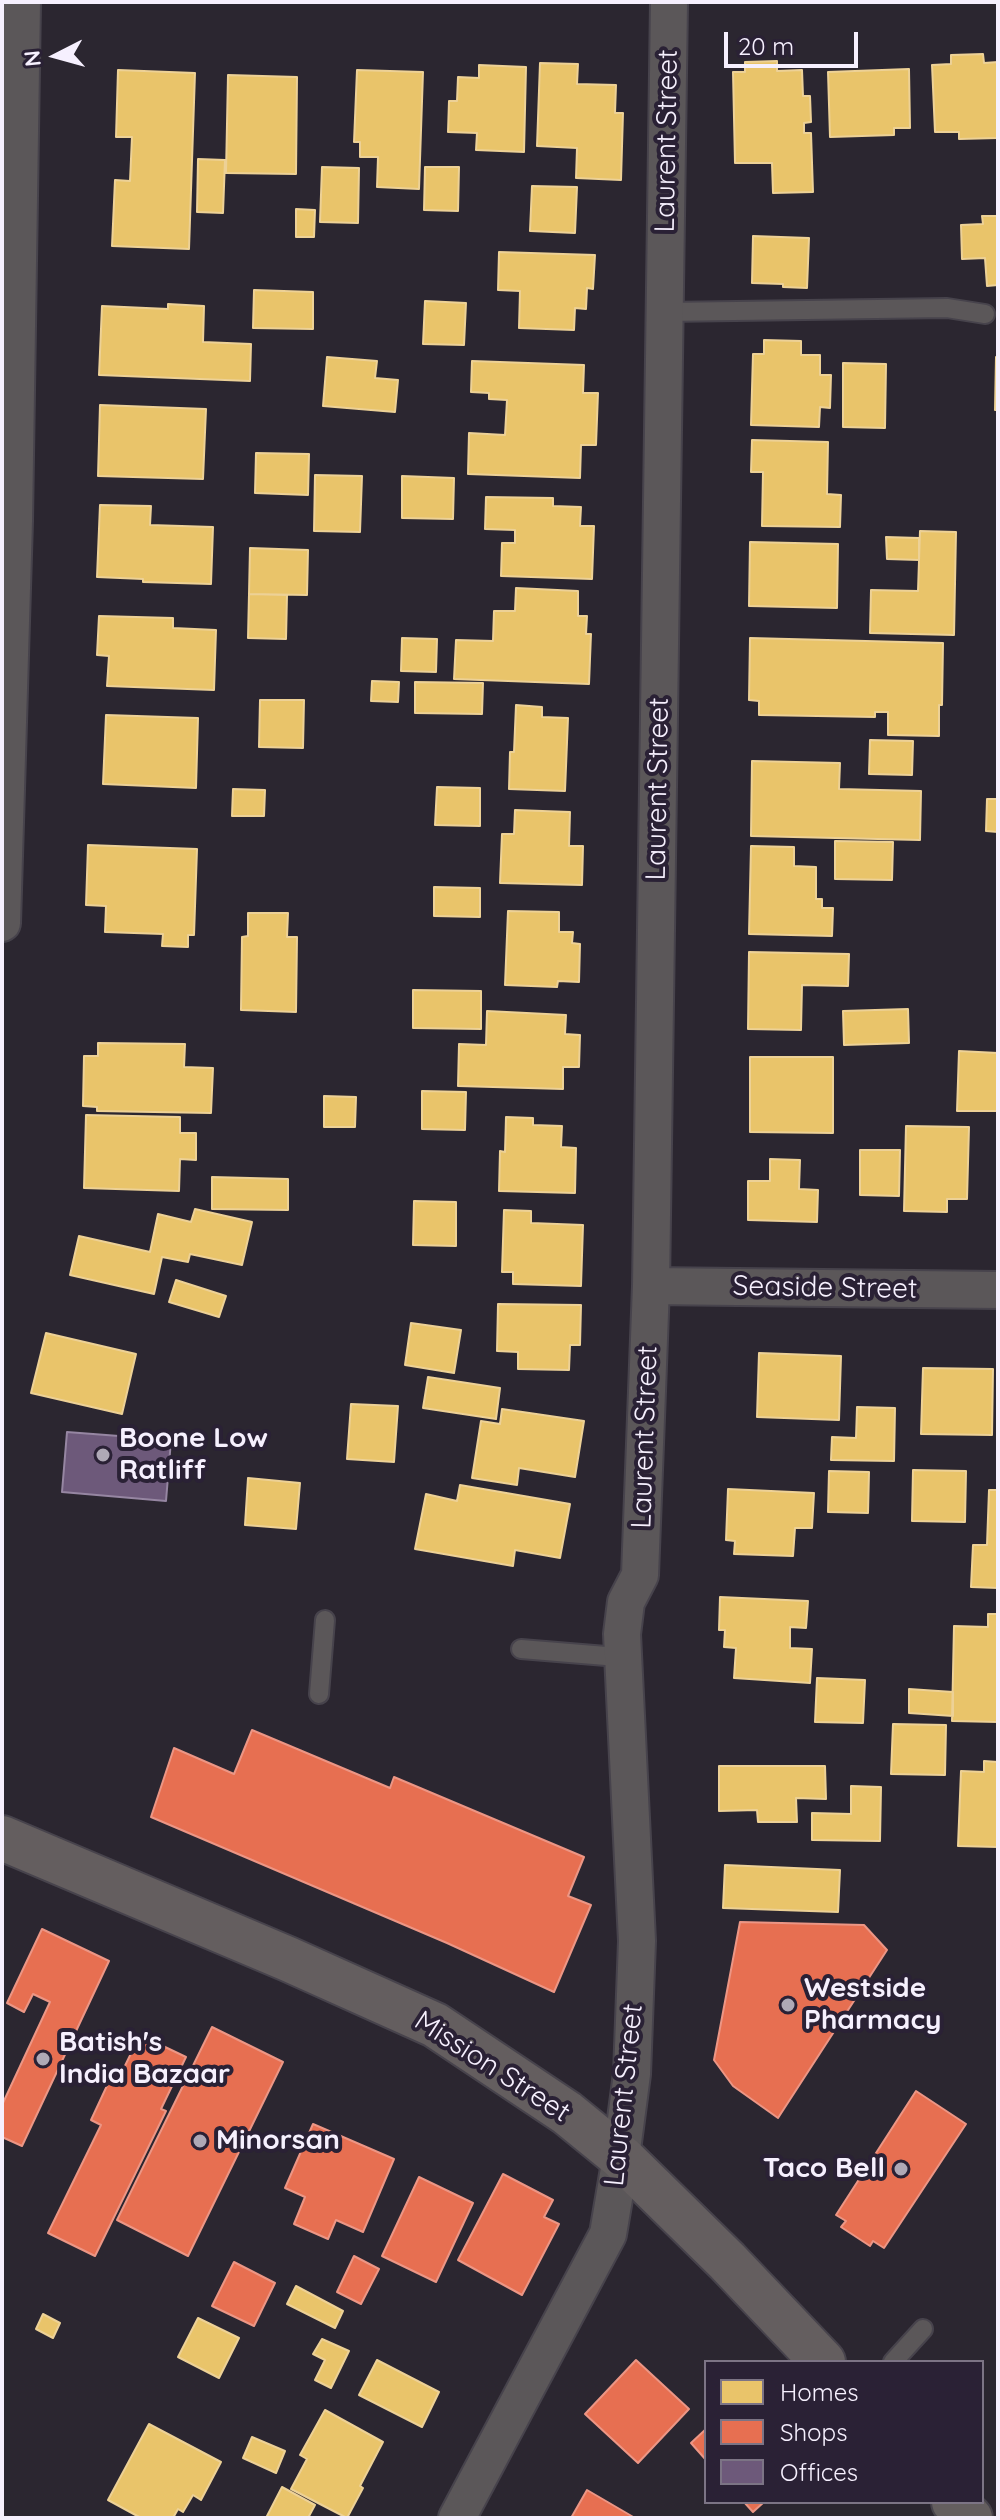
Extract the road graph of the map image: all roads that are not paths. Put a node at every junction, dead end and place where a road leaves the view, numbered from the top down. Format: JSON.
{"nodes":[{"id":1,"x":22,"y":2,"type":"edge"},
{"id":2,"x":669,"y":2,"type":"edge"},
{"id":3,"x":665,"y":312,"type":"junction"},
{"id":4,"x":985,"y":314,"type":"dead end"},
{"id":5,"x":2,"y":923,"type":"edge"},
{"id":6,"x":651,"y":1286,"type":"junction"},
{"id":7,"x":998,"y":1290,"type":"edge"},
{"id":8,"x":325,"y":1620,"type":"dead end"},
{"id":9,"x":614,"y":1645,"type":"junction"},
{"id":10,"x":521,"y":1649,"type":"dead end"},
{"id":11,"x":319,"y":1694,"type":"dead end"},
{"id":12,"x":2,"y":1838,"type":"edge"},
{"id":13,"x":621,"y":2157,"type":"junction"},
{"id":14,"x":923,"y":2329,"type":"dead end"},
{"id":15,"x":821,"y":2360,"type":"edge"},
{"id":16,"x":895,"y":2360,"type":"edge"},
{"id":17,"x":457,"y":2518,"type":"edge"}],
"edges":[{"from":1,"to":5,"type":"street"},
{"from":2,"to":3,"type":"street","name":"Laurent Street"},
{"from":3,"to":4,"type":"lane"},
{"from":3,"to":6,"type":"street","name":"Laurent Street"},
{"from":6,"to":7,"type":"street","name":"Seaside Street"},
{"from":6,"to":9,"type":"street","name":"Laurent Street"},
{"from":8,"to":11,"type":"lane"},
{"from":9,"to":10,"type":"lane"},
{"from":9,"to":13,"type":"street","name":"Laurent Street"},
{"from":12,"to":13,"type":"highway","name":"Mission Street"},
{"from":13,"to":15,"type":"highway","name":"Mission Street"},
{"from":13,"to":17,"type":"street","name":"Laurent Street"},
{"from":14,"to":16,"type":"lane"}]}
